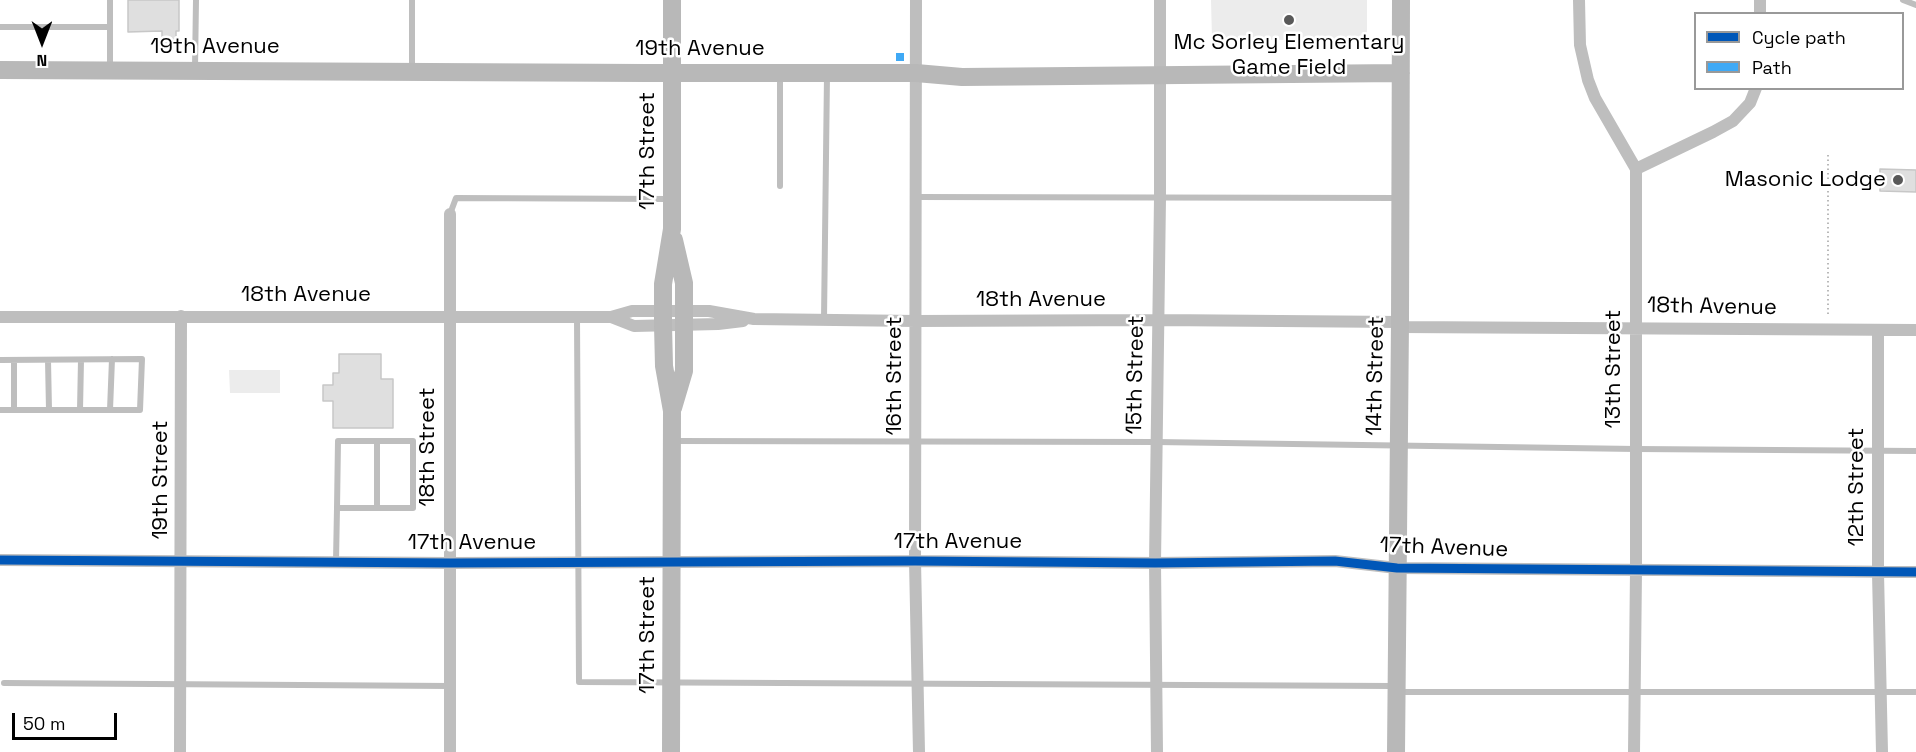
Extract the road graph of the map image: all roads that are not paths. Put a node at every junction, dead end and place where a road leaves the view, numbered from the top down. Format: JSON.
{"nodes":[{"id":1,"x":110,"y":0,"type":"edge"},
{"id":2,"x":196,"y":0,"type":"edge"},
{"id":3,"x":412,"y":0,"type":"edge"},
{"id":4,"x":672,"y":0,"type":"edge"},
{"id":5,"x":916,"y":0,"type":"edge"},
{"id":6,"x":1160,"y":0,"type":"edge"},
{"id":7,"x":1401,"y":0,"type":"edge"},
{"id":8,"x":1579,"y":0,"type":"edge"},
{"id":9,"x":1903,"y":0,"type":"edge"},
{"id":10,"x":1916,"y":5,"type":"edge"},
{"id":11,"x":0,"y":27,"type":"edge"},
{"id":12,"x":110,"y":27,"type":"junction"},
{"id":13,"x":0,"y":70,"type":"edge"},
{"id":14,"x":111,"y":71,"type":"junction"},
{"id":15,"x":195,"y":71,"type":"junction"},
{"id":16,"x":412,"y":73,"type":"junction"},
{"id":17,"x":780,"y":73,"type":"junction"},
{"id":18,"x":827,"y":73,"type":"junction"},
{"id":19,"x":916,"y":73,"type":"junction"},
{"id":20,"x":672,"y":74,"type":"junction"},
{"id":21,"x":1401,"y":74,"type":"junction"},
{"id":22,"x":1161,"y":75,"type":"junction"},
{"id":23,"x":1755,"y":90,"type":"edge"},
{"id":24,"x":1636,"y":169,"type":"junction"},
{"id":25,"x":780,"y":186,"type":"dead end"},
{"id":26,"x":916,"y":197,"type":"junction"},
{"id":27,"x":1160,"y":198,"type":"junction"},
{"id":28,"x":1401,"y":198,"type":"junction"},
{"id":29,"x":672,"y":199,"type":"junction"},
{"id":30,"x":450,"y":214,"type":"joint"},
{"id":31,"x":672,"y":229,"type":"junction"},
{"id":32,"x":181,"y":316,"type":"junction"},
{"id":33,"x":449,"y":316,"type":"junction"},
{"id":34,"x":0,"y":317,"type":"edge"},
{"id":35,"x":577,"y":317,"type":"junction"},
{"id":36,"x":663,"y":318,"type":"junction"},
{"id":37,"x":684,"y":318,"type":"junction"},
{"id":38,"x":824,"y":320,"type":"junction"},
{"id":39,"x":1159,"y":320,"type":"junction"},
{"id":40,"x":916,"y":321,"type":"junction"},
{"id":41,"x":1400,"y":325,"type":"junction"},
{"id":42,"x":1635,"y":327,"type":"junction"},
{"id":43,"x":1878,"y":330,"type":"junction"},
{"id":44,"x":1916,"y":330,"type":"edge"},
{"id":45,"x":112,"y":359,"type":"junction"},
{"id":46,"x":0,"y":360,"type":"edge"},
{"id":47,"x":14,"y":360,"type":"junction"},
{"id":48,"x":48,"y":360,"type":"junction"},
{"id":49,"x":81,"y":360,"type":"junction"},
{"id":50,"x":14,"y":410,"type":"junction"},
{"id":51,"x":49,"y":410,"type":"junction"},
{"id":52,"x":80,"y":410,"type":"junction"},
{"id":53,"x":110,"y":410,"type":"junction"},
{"id":54,"x":0,"y":411,"type":"edge"},
{"id":55,"x":672,"y":411,"type":"junction"},
{"id":56,"x":378,"y":441,"type":"junction"},
{"id":57,"x":672,"y":441,"type":"junction"},
{"id":58,"x":915,"y":442,"type":"junction"},
{"id":59,"x":1155,"y":442,"type":"junction"},
{"id":60,"x":1399,"y":446,"type":"junction"},
{"id":61,"x":1635,"y":449,"type":"junction"},
{"id":62,"x":1878,"y":451,"type":"junction"},
{"id":63,"x":1916,"y":451,"type":"edge"},
{"id":64,"x":337,"y":508,"type":"junction"},
{"id":65,"x":377,"y":508,"type":"junction"},
{"id":66,"x":0,"y":560,"type":"edge"},
{"id":67,"x":182,"y":560,"type":"junction"},
{"id":68,"x":336,"y":561,"type":"junction"},
{"id":69,"x":915,"y":561,"type":"junction"},
{"id":70,"x":578,"y":562,"type":"junction"},
{"id":71,"x":672,"y":562,"type":"junction"},
{"id":72,"x":450,"y":563,"type":"junction"},
{"id":73,"x":1155,"y":563,"type":"junction"},
{"id":74,"x":1397,"y":568,"type":"junction"},
{"id":75,"x":1636,"y":571,"type":"junction"},
{"id":76,"x":1916,"y":572,"type":"edge"},
{"id":77,"x":1878,"y":573,"type":"junction"},
{"id":78,"x":671,"y":682,"type":"junction"},
{"id":79,"x":4,"y":683,"type":"dead end"},
{"id":80,"x":917,"y":683,"type":"junction"},
{"id":81,"x":181,"y":684,"type":"junction"},
{"id":82,"x":1156,"y":684,"type":"junction"},
{"id":83,"x":450,"y":686,"type":"junction"},
{"id":84,"x":1397,"y":689,"type":"junction"},
{"id":85,"x":1635,"y":691,"type":"junction"},
{"id":86,"x":1881,"y":692,"type":"junction"},
{"id":87,"x":1916,"y":692,"type":"edge"},
{"id":88,"x":180,"y":752,"type":"edge"},
{"id":89,"x":450,"y":752,"type":"edge"},
{"id":90,"x":671,"y":752,"type":"edge"},
{"id":91,"x":918,"y":752,"type":"edge"},
{"id":92,"x":1157,"y":752,"type":"edge"},
{"id":93,"x":1396,"y":752,"type":"edge"},
{"id":94,"x":1634,"y":752,"type":"edge"},
{"id":95,"x":1882,"y":752,"type":"edge"}],
"edges":[{"from":1,"to":12,"type":"lane"},
{"from":2,"to":15,"type":"lane"},
{"from":3,"to":16,"type":"lane"},
{"from":4,"to":20,"type":"main road","name":"17th Street"},
{"from":5,"to":19,"type":"street","name":"16th Street"},
{"from":6,"to":22,"type":"street","name":"15th Street"},
{"from":7,"to":21,"type":"main road","name":"14th Street"},
{"from":8,"to":24,"type":"street"},
{"from":9,"to":10,"type":"lane"},
{"from":11,"to":12,"type":"lane"},
{"from":12,"to":14,"type":"lane"},
{"from":13,"to":14,"type":"main road","name":"19th Avenue"},
{"from":14,"to":15,"type":"main road","name":"19th Avenue"},
{"from":15,"to":16,"type":"main road","name":"19th Avenue"},
{"from":16,"to":20,"type":"main road","name":"19th Avenue"},
{"from":17,"to":18,"type":"main road","name":"19th Avenue"},
{"from":17,"to":20,"type":"main road","name":"19th Avenue"},
{"from":17,"to":25,"type":"lane"},
{"from":18,"to":19,"type":"main road","name":"19th Avenue"},
{"from":18,"to":38,"type":"lane"},
{"from":19,"to":22,"type":"main road","name":"19th Avenue"},
{"from":19,"to":26,"type":"street","name":"16th Street"},
{"from":20,"to":29,"type":"main road","name":"17th Street"},
{"from":21,"to":22,"type":"main road","name":"19th Avenue"},
{"from":21,"to":28,"type":"main road","name":"14th Street"},
{"from":22,"to":27,"type":"street","name":"15th Street"},
{"from":23,"to":24,"type":"street"},
{"from":24,"to":42,"type":"street","name":"13th Street"},
{"from":26,"to":27,"type":"lane"},
{"from":26,"to":40,"type":"street","name":"16th Street"},
{"from":27,"to":28,"type":"lane"},
{"from":27,"to":39,"type":"street","name":"15th Street"},
{"from":28,"to":41,"type":"main road","name":"14th Street"},
{"from":29,"to":30,"type":"lane"},
{"from":29,"to":31,"type":"main road","name":"17th Street"},
{"from":30,"to":33,"type":"street","name":"18th Street"},
{"from":31,"to":36,"type":"main road","name":"17th Street"},
{"from":31,"to":37,"type":"main road","name":"17th Street"},
{"from":32,"to":33,"type":"street","name":"18th Avenue"},
{"from":32,"to":34,"type":"street","name":"18th Avenue"},
{"from":32,"to":67,"type":"street","name":"19th Street"},
{"from":33,"to":35,"type":"street","name":"18th Avenue"},
{"from":33,"to":72,"type":"street","name":"18th Street"},
{"from":35,"to":36,"type":"street","name":"18th Avenue"},
{"from":35,"to":70,"type":"lane"},
{"from":36,"to":37,"type":"street","name":"18th Avenue"},
{"from":36,"to":55,"type":"main road","name":"17th Street"},
{"from":37,"to":38,"type":"street","name":"18th Avenue"},
{"from":37,"to":55,"type":"main road","name":"17th Street"},
{"from":38,"to":40,"type":"street","name":"18th Avenue"},
{"from":39,"to":40,"type":"street","name":"18th Avenue"},
{"from":39,"to":41,"type":"street","name":"18th Avenue"},
{"from":39,"to":59,"type":"street","name":"15th Street"},
{"from":40,"to":58,"type":"street","name":"16th Street"},
{"from":41,"to":42,"type":"street","name":"18th Avenue"},
{"from":41,"to":60,"type":"main road","name":"14th Street"},
{"from":42,"to":43,"type":"street","name":"18th Avenue"},
{"from":42,"to":61,"type":"street","name":"13th Street"},
{"from":43,"to":44,"type":"street","name":"18th Avenue"},
{"from":43,"to":62,"type":"street","name":"12th Street"},
{"from":45,"to":49,"type":"lane"},
{"from":45,"to":53,"type":"lane"},
{"from":45,"to":53,"type":"lane"},
{"from":46,"to":47,"type":"lane"},
{"from":47,"to":48,"type":"lane"},
{"from":47,"to":50,"type":"lane"},
{"from":48,"to":49,"type":"lane"},
{"from":48,"to":51,"type":"lane"},
{"from":49,"to":52,"type":"lane"},
{"from":50,"to":51,"type":"lane"},
{"from":50,"to":54,"type":"lane"},
{"from":51,"to":52,"type":"lane"},
{"from":52,"to":53,"type":"lane"},
{"from":55,"to":57,"type":"main road","name":"17th Street"},
{"from":56,"to":64,"type":"lane"},
{"from":56,"to":65,"type":"lane"},
{"from":56,"to":65,"type":"lane"},
{"from":57,"to":58,"type":"lane"},
{"from":57,"to":71,"type":"main road","name":"17th Street"},
{"from":58,"to":59,"type":"lane"},
{"from":58,"to":69,"type":"street","name":"16th Street"},
{"from":59,"to":60,"type":"lane"},
{"from":59,"to":73,"type":"street","name":"15th Street"},
{"from":60,"to":61,"type":"lane"},
{"from":60,"to":74,"type":"main road","name":"14th Street"},
{"from":61,"to":62,"type":"lane"},
{"from":61,"to":75,"type":"street","name":"13th Street"},
{"from":62,"to":63,"type":"lane"},
{"from":62,"to":77,"type":"street","name":"12th Street"},
{"from":64,"to":65,"type":"lane"},
{"from":64,"to":68,"type":"lane"},
{"from":66,"to":67,"type":"street","name":"17th Avenue"},
{"from":67,"to":68,"type":"street","name":"17th Avenue"},
{"from":67,"to":81,"type":"street","name":"19th Street"},
{"from":68,"to":72,"type":"street","name":"17th Avenue"},
{"from":69,"to":71,"type":"street","name":"17th Avenue"},
{"from":69,"to":73,"type":"street","name":"17th Avenue"},
{"from":69,"to":80,"type":"street","name":"16th Street"},
{"from":70,"to":71,"type":"street","name":"17th Avenue"},
{"from":70,"to":72,"type":"street","name":"17th Avenue"},
{"from":70,"to":78,"type":"lane"},
{"from":71,"to":78,"type":"main road","name":"17th Street"},
{"from":72,"to":83,"type":"street","name":"18th Street"},
{"from":73,"to":74,"type":"street","name":"17th Avenue"},
{"from":73,"to":82,"type":"street","name":"15th Street"},
{"from":74,"to":75,"type":"street","name":"17th Avenue"},
{"from":74,"to":84,"type":"main road","name":"14th Street"},
{"from":75,"to":77,"type":"street","name":"17th Avenue"},
{"from":75,"to":85,"type":"street","name":"13th Street"},
{"from":76,"to":77,"type":"street","name":"17th Avenue"},
{"from":77,"to":86,"type":"street","name":"12th Street"},
{"from":78,"to":80,"type":"lane"},
{"from":78,"to":90,"type":"main road","name":"17th Street"},
{"from":79,"to":81,"type":"lane"},
{"from":80,"to":82,"type":"lane"},
{"from":80,"to":91,"type":"street","name":"16th Street"},
{"from":81,"to":83,"type":"lane"},
{"from":81,"to":88,"type":"street","name":"19th Street"},
{"from":82,"to":84,"type":"lane"},
{"from":82,"to":92,"type":"street","name":"15th Street"},
{"from":83,"to":89,"type":"street","name":"18th Street"},
{"from":84,"to":85,"type":"lane"},
{"from":84,"to":93,"type":"main road","name":"14th Street"},
{"from":85,"to":86,"type":"lane"},
{"from":85,"to":94,"type":"street","name":"13th Street"},
{"from":86,"to":87,"type":"lane"},
{"from":86,"to":95,"type":"street","name":"12th Street"}]}
